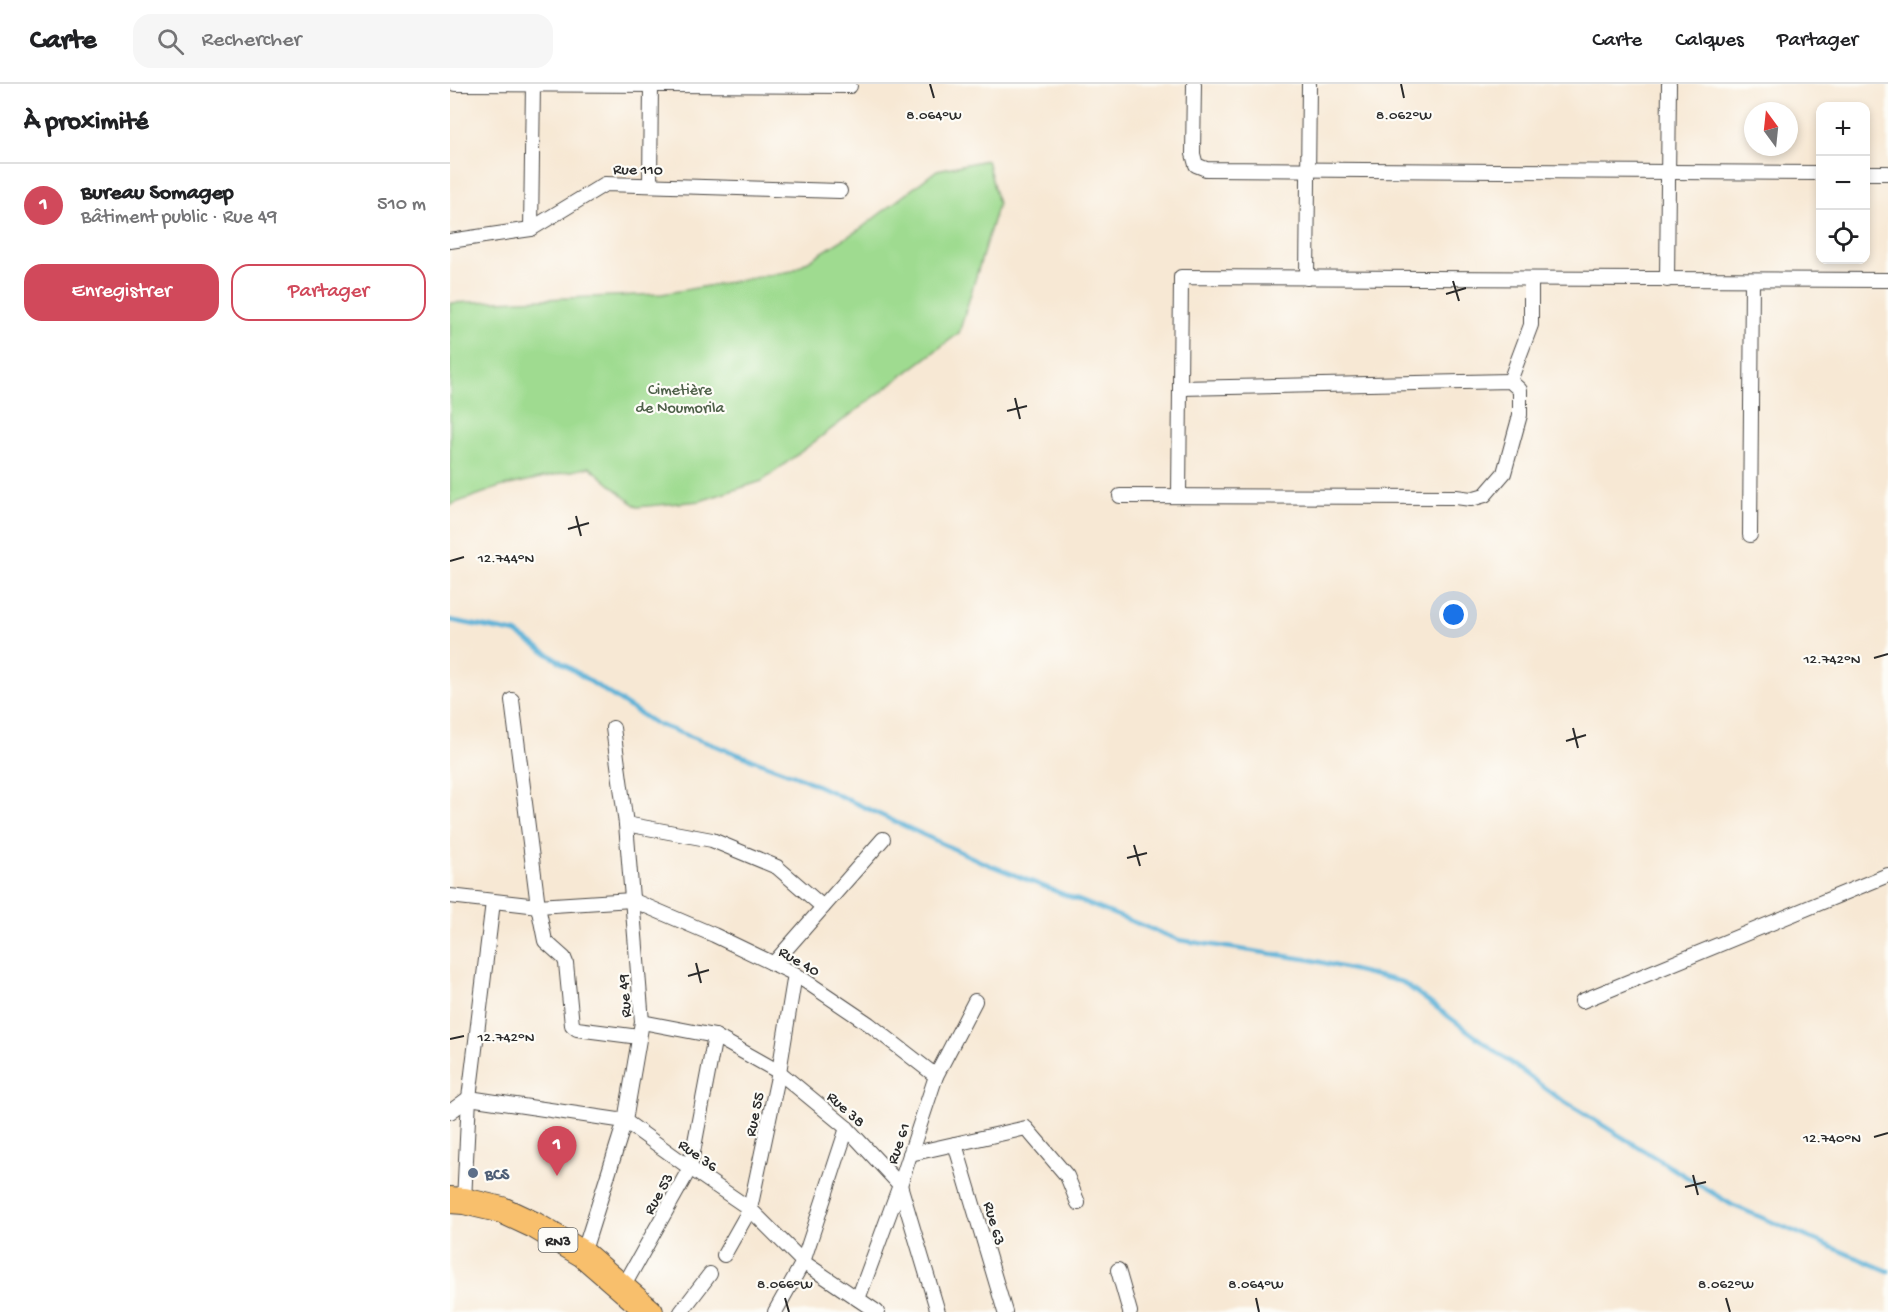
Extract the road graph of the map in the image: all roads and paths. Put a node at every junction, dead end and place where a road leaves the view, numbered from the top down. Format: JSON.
{"nodes":[{"id":1,"x":455,"y":84,"type":"edge"},
{"id":2,"x":482,"y":84,"type":"edge"},
{"id":3,"x":533,"y":84,"type":"edge"},
{"id":4,"x":548,"y":84,"type":"edge"},
{"id":5,"x":651,"y":84,"type":"edge"},
{"id":6,"x":1194,"y":84,"type":"edge"},
{"id":7,"x":1309,"y":84,"type":"edge"},
{"id":8,"x":1669,"y":84,"type":"edge"},
{"id":9,"x":850,"y":86,"type":"dead end"},
{"id":10,"x":1308,"y":170,"type":"junction"},
{"id":11,"x":1668,"y":172,"type":"junction"},
{"id":12,"x":1816,"y":172,"type":"edge"},
{"id":13,"x":1870,"y":173,"type":"edge"},
{"id":14,"x":1888,"y":173,"type":"edge"},
{"id":15,"x":650,"y":184,"type":"junction"},
{"id":16,"x":840,"y":191,"type":"dead end"},
{"id":17,"x":531,"y":229,"type":"junction"},
{"id":18,"x":450,"y":242,"type":"edge"},
{"id":19,"x":1307,"y":278,"type":"junction"},
{"id":20,"x":1531,"y":279,"type":"junction"},
{"id":21,"x":1667,"y":280,"type":"junction"},
{"id":22,"x":1752,"y":280,"type":"junction"},
{"id":23,"x":1888,"y":280,"type":"edge"},
{"id":24,"x":1510,"y":381,"type":"junction"},
{"id":25,"x":1180,"y":388,"type":"junction"},
{"id":26,"x":1120,"y":496,"type":"dead end"},
{"id":27,"x":1179,"y":496,"type":"junction"},
{"id":28,"x":1750,"y":535,"type":"dead end"},
{"id":29,"x":512,"y":700,"type":"dead end"},
{"id":30,"x":613,"y":728,"type":"dead end"},
{"id":31,"x":626,"y":824,"type":"junction"},
{"id":32,"x":884,"y":839,"type":"dead end"},
{"id":33,"x":1888,"y":875,"type":"edge"},
{"id":34,"x":450,"y":896,"type":"edge"},
{"id":35,"x":632,"y":900,"type":"junction"},
{"id":36,"x":493,"y":902,"type":"junction"},
{"id":37,"x":538,"y":906,"type":"junction"},
{"id":38,"x":823,"y":908,"type":"junction"},
{"id":39,"x":773,"y":964,"type":"junction"},
{"id":40,"x":795,"y":974,"type":"junction"},
{"id":41,"x":975,"y":1001,"type":"dead end"},
{"id":42,"x":1582,"y":1001,"type":"dead end"},
{"id":43,"x":642,"y":1022,"type":"junction"},
{"id":44,"x":715,"y":1035,"type":"junction"},
{"id":45,"x":639,"y":1037,"type":"junction"},
{"id":46,"x":779,"y":1072,"type":"junction"},
{"id":47,"x":936,"y":1076,"type":"junction"},
{"id":48,"x":469,"y":1098,"type":"junction"},
{"id":49,"x":450,"y":1112,"type":"edge"},
{"id":50,"x":625,"y":1121,"type":"junction"},
{"id":51,"x":847,"y":1128,"type":"junction"},
{"id":52,"x":955,"y":1144,"type":"junction"},
{"id":53,"x":910,"y":1154,"type":"junction"},
{"id":54,"x":690,"y":1168,"type":"junction"},
{"id":55,"x":900,"y":1185,"type":"junction"},
{"id":56,"x":457,"y":1201,"type":"edge"},
{"id":57,"x":1078,"y":1203,"type":"dead end"},
{"id":58,"x":750,"y":1209,"type":"junction"},
{"id":59,"x":583,"y":1254,"type":"junction"},
{"id":60,"x":724,"y":1255,"type":"dead end"},
{"id":61,"x":803,"y":1262,"type":"junction"},
{"id":62,"x":1118,"y":1270,"type":"dead end"},
{"id":63,"x":710,"y":1274,"type":"dead end"},
{"id":64,"x":622,"y":1289,"type":"junction"},
{"id":65,"x":858,"y":1299,"type":"junction"},
{"id":66,"x":650,"y":1312,"type":"edge"},
{"id":67,"x":681,"y":1312,"type":"edge"},
{"id":68,"x":775,"y":1312,"type":"edge"},
{"id":69,"x":877,"y":1312,"type":"edge"},
{"id":70,"x":938,"y":1312,"type":"edge"},
{"id":71,"x":1005,"y":1312,"type":"edge"},
{"id":72,"x":1130,"y":1312,"type":"edge"}],
"edges":[{"from":1,"to":2,"type":"street"},
{"from":2,"to":3,"type":"street"},
{"from":3,"to":4,"type":"street"},
{"from":3,"to":17,"type":"street"},
{"from":4,"to":5,"type":"street"},
{"from":5,"to":9,"type":"street"},
{"from":5,"to":15,"type":"street"},
{"from":6,"to":10,"type":"street"},
{"from":7,"to":10,"type":"street"},
{"from":8,"to":11,"type":"street"},
{"from":10,"to":11,"type":"street"},
{"from":10,"to":19,"type":"street"},
{"from":11,"to":12,"type":"street"},
{"from":11,"to":21,"type":"street"},
{"from":13,"to":14,"type":"street"},
{"from":15,"to":16,"type":"street","name":"Rue 110"},
{"from":15,"to":17,"type":"street","name":"Rue 110"},
{"from":17,"to":18,"type":"street","name":"Rue 110"},
{"from":19,"to":20,"type":"street"},
{"from":19,"to":25,"type":"street"},
{"from":20,"to":21,"type":"street"},
{"from":20,"to":24,"type":"street"},
{"from":21,"to":22,"type":"street"},
{"from":22,"to":23,"type":"street"},
{"from":22,"to":28,"type":"street"},
{"from":24,"to":25,"type":"street"},
{"from":24,"to":27,"type":"street"},
{"from":25,"to":27,"type":"street"},
{"from":26,"to":27,"type":"street"},
{"from":29,"to":37,"type":"street"},
{"from":30,"to":31,"type":"street","name":"Rue 49"},
{"from":31,"to":35,"type":"street","name":"Rue 49"},
{"from":31,"to":38,"type":"street"},
{"from":32,"to":38,"type":"street"},
{"from":33,"to":42,"type":"street"},
{"from":34,"to":36,"type":"street"},
{"from":35,"to":37,"type":"street"},
{"from":35,"to":39,"type":"street","name":"Rue 40"},
{"from":35,"to":43,"type":"street","name":"Rue 49"},
{"from":36,"to":37,"type":"street"},
{"from":36,"to":48,"type":"street"},
{"from":37,"to":45,"type":"street"},
{"from":38,"to":39,"type":"street"},
{"from":39,"to":40,"type":"street","name":"Rue 40"},
{"from":40,"to":46,"type":"street","name":"Rue 55"},
{"from":40,"to":47,"type":"street","name":"Rue 40"},
{"from":41,"to":47,"type":"street","name":"Rue 61"},
{"from":43,"to":44,"type":"street","name":"Rue 38"},
{"from":43,"to":45,"type":"street","name":"Rue 49"},
{"from":44,"to":46,"type":"street","name":"Rue 38"},
{"from":44,"to":54,"type":"street","name":"Rue 53"},
{"from":45,"to":50,"type":"street","name":"Rue 49"},
{"from":46,"to":51,"type":"street","name":"Rue 38"},
{"from":46,"to":58,"type":"street","name":"Rue 55"},
{"from":47,"to":53,"type":"street","name":"Rue 61"},
{"from":48,"to":49,"type":"street"},
{"from":48,"to":50,"type":"street","name":"Rue 36"},
{"from":48,"to":56,"type":"street"},
{"from":50,"to":54,"type":"street","name":"Rue 36"},
{"from":50,"to":59,"type":"street","name":"Rue 49"},
{"from":51,"to":55,"type":"street","name":"Rue 38"},
{"from":51,"to":61,"type":"street"},
{"from":52,"to":53,"type":"street"},
{"from":52,"to":57,"type":"street"},
{"from":52,"to":71,"type":"street","name":"Rue 63"},
{"from":53,"to":55,"type":"street","name":"Rue 61"},
{"from":54,"to":58,"type":"street","name":"Rue 36"},
{"from":54,"to":64,"type":"street","name":"Rue 53"},
{"from":55,"to":65,"type":"street","name":"Rue 61"},
{"from":55,"to":70,"type":"street","name":"Rue 38"},
{"from":56,"to":59,"type":"highway","number":"RN3"},
{"from":58,"to":60,"type":"street","name":"Rue 55"},
{"from":58,"to":61,"type":"street","name":"Rue 36"},
{"from":59,"to":64,"type":"highway","number":"RN3"},
{"from":61,"to":65,"type":"street","name":"Rue 36"},
{"from":61,"to":68,"type":"street"},
{"from":62,"to":72,"type":"street"},
{"from":63,"to":67,"type":"street"},
{"from":64,"to":66,"type":"highway","number":"RN3"},
{"from":65,"to":69,"type":"street","name":"Rue 36"}]}
